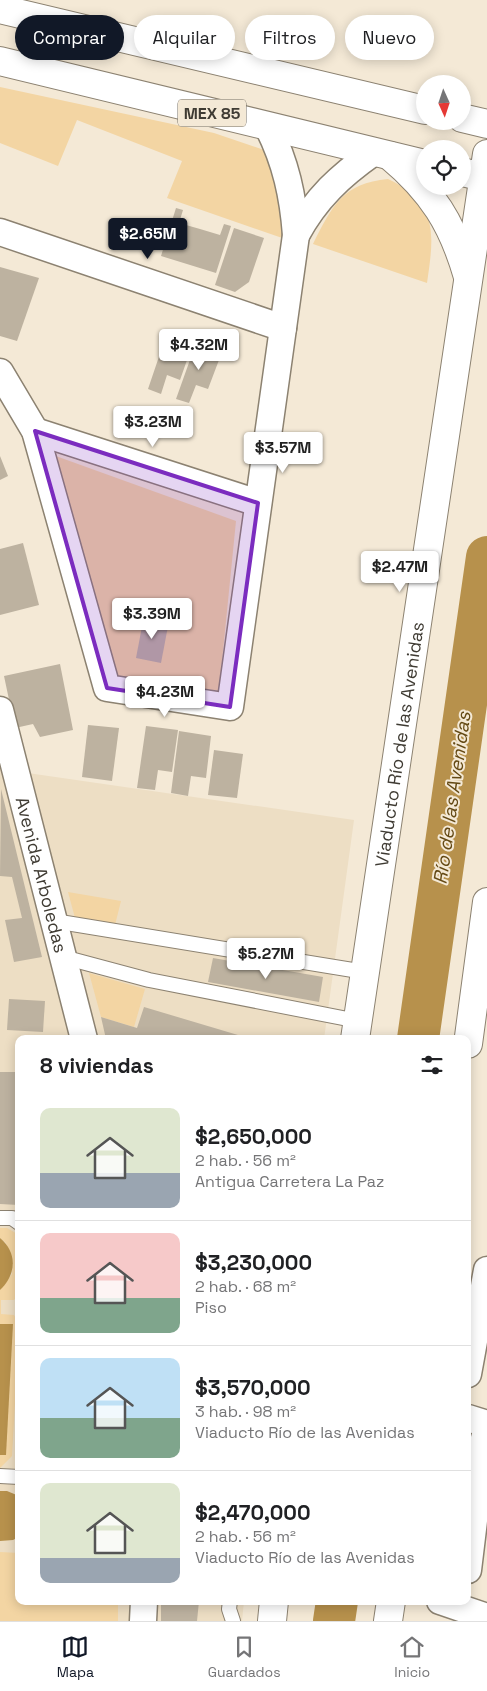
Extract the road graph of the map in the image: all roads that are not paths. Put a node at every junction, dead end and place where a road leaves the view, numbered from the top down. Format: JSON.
{"nodes":[{"id":1,"x":0,"y":10,"type":"edge"},
{"id":2,"x":0,"y":61,"type":"edge"},
{"id":3,"x":416,"y":108,"type":"edge"},
{"id":4,"x":471,"y":120,"type":"edge"},
{"id":5,"x":487,"y":124,"type":"edge"},
{"id":6,"x":268,"y":127,"type":"junction"},
{"id":7,"x":381,"y":153,"type":"junction"},
{"id":8,"x":416,"y":162,"type":"edge"},
{"id":9,"x":480,"y":170,"type":"edge"},
{"id":10,"x":0,"y":232,"type":"edge"},
{"id":11,"x":296,"y":235,"type":"junction"},
{"id":12,"x":468,"y":277,"type":"junction"},
{"id":13,"x":283,"y":328,"type":"junction"},
{"id":14,"x":0,"y":372,"type":"edge"},
{"id":15,"x":35,"y":431,"type":"junction"},
{"id":16,"x":258,"y":503,"type":"junction"},
{"id":17,"x":0,"y":710,"type":"edge"},
{"id":18,"x":487,"y":902,"type":"edge"},
{"id":19,"x":54,"y":921,"type":"junction"},
{"id":20,"x":63,"y":957,"type":"junction"},
{"id":21,"x":365,"y":972,"type":"junction"},
{"id":22,"x":356,"y":1030,"type":"edge"},
{"id":23,"x":83,"y":1035,"type":"edge"},
{"id":24,"x":469,"y":1035,"type":"edge"},
{"id":25,"x":0,"y":1218,"type":"edge"},
{"id":26,"x":15,"y":1220,"type":"edge"},
{"id":27,"x":487,"y":1270,"type":"edge"},
{"id":28,"x":471,"y":1358,"type":"edge"},
{"id":29,"x":471,"y":1419,"type":"edge"},
{"id":30,"x":487,"y":1424,"type":"edge"},
{"id":31,"x":487,"y":1435,"type":"edge"},
{"id":32,"x":0,"y":1476,"type":"edge"},
{"id":33,"x":15,"y":1477,"type":"edge"},
{"id":34,"x":471,"y":1545,"type":"edge"},
{"id":35,"x":471,"y":1592,"type":"edge"},
{"id":36,"x":144,"y":1605,"type":"edge"},
{"id":37,"x":230,"y":1605,"type":"edge"},
{"id":38,"x":274,"y":1605,"type":"edge"},
{"id":39,"x":390,"y":1605,"type":"edge"},
{"id":40,"x":435,"y":1605,"type":"edge"},
{"id":41,"x":452,"y":1605,"type":"edge"},
{"id":42,"x":482,"y":1615,"type":"edge"},
{"id":43,"x":144,"y":1621,"type":"edge"},
{"id":44,"x":233,"y":1621,"type":"edge"},
{"id":45,"x":272,"y":1621,"type":"edge"},
{"id":46,"x":388,"y":1621,"type":"edge"},
{"id":47,"x":432,"y":1621,"type":"edge"}],
"edges":[{"from":1,"to":3,"type":"main road"},
{"from":2,"to":6,"type":"main road","number":"MEX 85"},
{"from":4,"to":5,"type":"main road"},
{"from":6,"to":7,"type":"main road","number":"MEX 85"},
{"from":6,"to":11,"type":"street"},
{"from":7,"to":8,"type":"main road","number":"MEX 85"},
{"from":7,"to":11,"type":"street"},
{"from":7,"to":12,"type":"main road"},
{"from":9,"to":12,"type":"main road","name":"Viaducto Río de las Avenidas"},
{"from":10,"to":13,"type":"street"},
{"from":11,"to":13,"type":"street"},
{"from":12,"to":21,"type":"main road","name":"Viaducto Río de las Avenidas"},
{"from":13,"to":16,"type":"street"},
{"from":14,"to":15,"type":"street"},
{"from":15,"to":16,"type":"street"},
{"from":15,"to":16,"type":"street"},
{"from":17,"to":19,"type":"street","name":"Avenida Arboledas"},
{"from":18,"to":24,"type":"main road"},
{"from":19,"to":20,"type":"street","name":"Avenida Arboledas"},
{"from":19,"to":21,"type":"lane"},
{"from":20,"to":22,"type":"lane"},
{"from":20,"to":23,"type":"street","name":"Avenida Arboledas"},
{"from":21,"to":22,"type":"main road","name":"Viaducto Río de las Avenidas"},
{"from":25,"to":26,"type":"lane"},
{"from":27,"to":28,"type":"street"},
{"from":29,"to":30,"type":"street"},
{"from":31,"to":34,"type":"street"},
{"from":32,"to":33,"type":"lane"},
{"from":35,"to":42,"type":"street"},
{"from":36,"to":43,"type":"street"},
{"from":37,"to":44,"type":"lane"},
{"from":38,"to":45,"type":"main road"},
{"from":39,"to":46,"type":"main road"},
{"from":40,"to":47,"type":"street"},
{"from":41,"to":42,"type":"street"}]}
